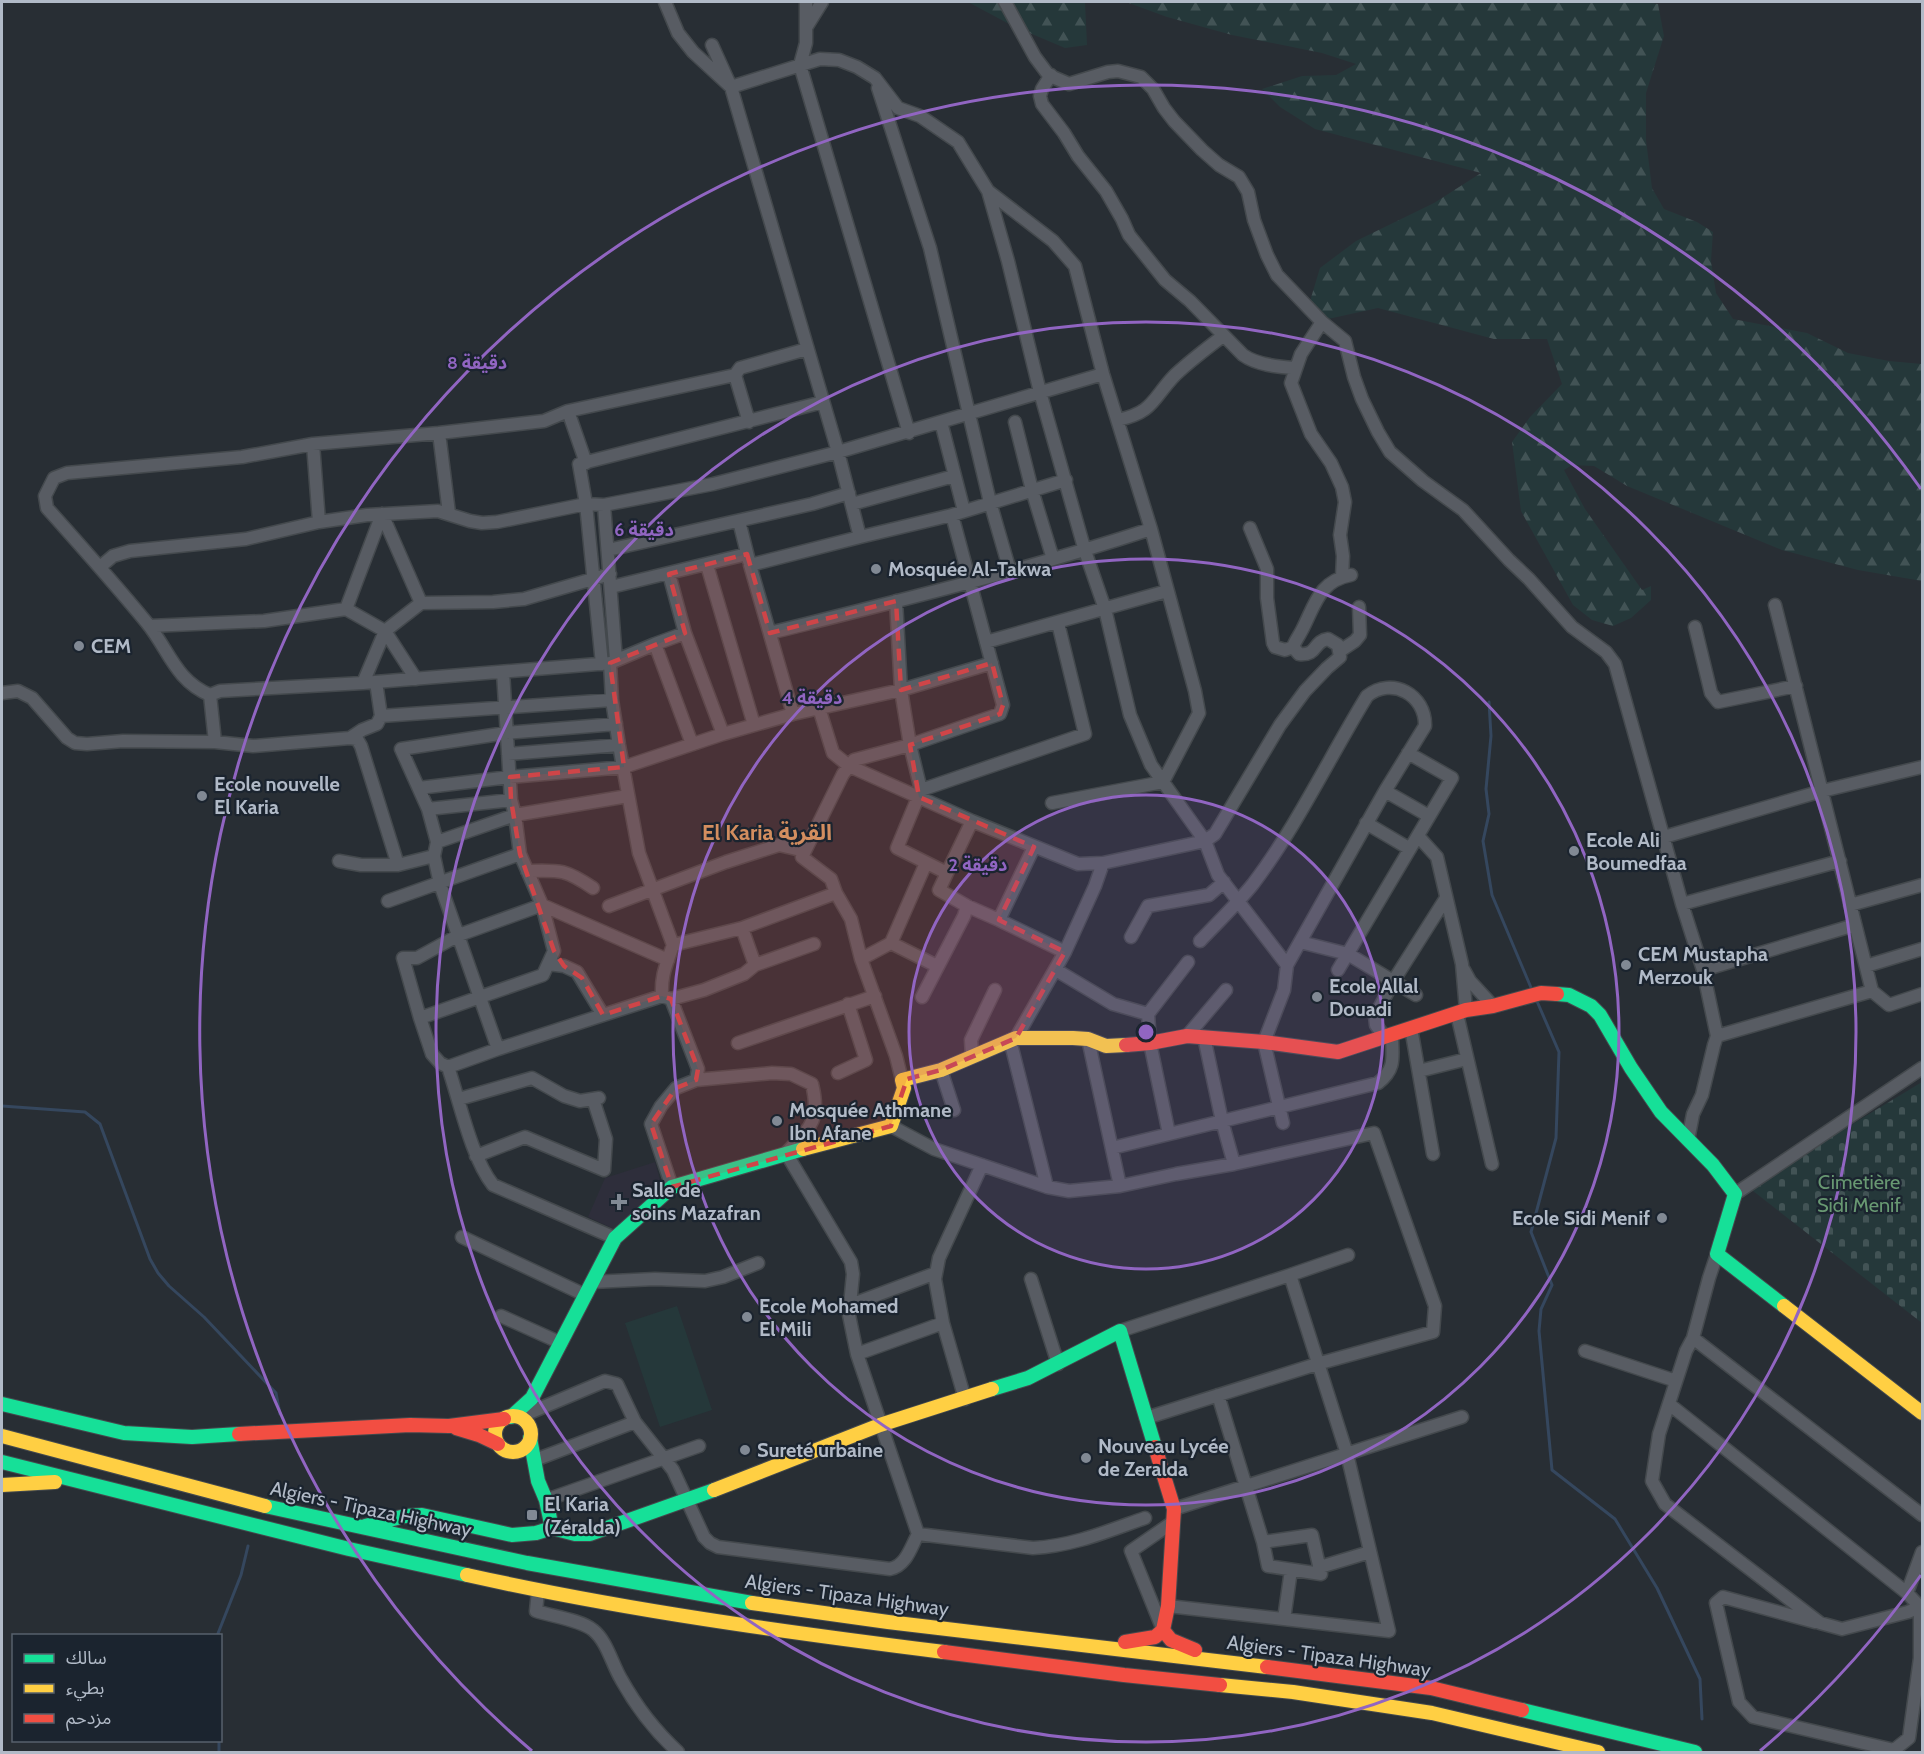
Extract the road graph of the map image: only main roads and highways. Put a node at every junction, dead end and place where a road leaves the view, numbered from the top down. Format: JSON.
{"nodes":[{"id":1,"x":532,"y":1398,"type":"junction"},
{"id":2,"x":2,"y":1404,"type":"edge"},
{"id":3,"x":1923,"y":1413,"type":"edge"},
{"id":4,"x":507,"y":1418,"type":"junction"},
{"id":5,"x":528,"y":1418,"type":"junction"},
{"id":6,"x":449,"y":1426,"type":"junction"},
{"id":7,"x":2,"y":1436,"type":"edge"},
{"id":8,"x":530,"y":1438,"type":"junction"},
{"id":9,"x":501,"y":1447,"type":"junction"},
{"id":10,"x":2,"y":1462,"type":"edge"},
{"id":11,"x":79,"y":1481,"type":"junction"},
{"id":12,"x":538,"y":1481,"type":"junction"},
{"id":13,"x":2,"y":1485,"type":"edge"},
{"id":14,"x":361,"y":1527,"type":"junction"},
{"id":15,"x":552,"y":1528,"type":"junction"},
{"id":16,"x":1163,"y":1630,"type":"junction"},
{"id":17,"x":1087,"y":1646,"type":"junction"},
{"id":18,"x":1224,"y":1661,"type":"junction"},
{"id":19,"x":1598,"y":1752,"type":"edge"},
{"id":20,"x":1695,"y":1752,"type":"edge"}],
"edges":[{"from":1,"to":3,"type":"main road"},
{"from":1,"to":4,"type":"main road"},
{"from":1,"to":5,"type":"main road"},
{"from":2,"to":6,"type":"main road"},
{"from":4,"to":5,"type":"main road"},
{"from":4,"to":6,"type":"main road"},
{"from":4,"to":9,"type":"main road"},
{"from":5,"to":8,"type":"main road"},
{"from":6,"to":9,"type":"main road"},
{"from":7,"to":14,"type":"main road","name":"Algiers - Tipaza Highway"},
{"from":8,"to":9,"type":"main road"},
{"from":8,"to":12,"type":"main road"},
{"from":9,"to":12,"type":"main road"},
{"from":10,"to":11,"type":"main road","name":"Algiers - Tipaza Highway"},
{"from":11,"to":13,"type":"main road"},
{"from":11,"to":19,"type":"main road","name":"Algiers - Tipaza Highway"},
{"from":12,"to":15,"type":"main road"},
{"from":14,"to":15,"type":"main road"},
{"from":14,"to":17,"type":"main road","name":"Algiers - Tipaza Highway"},
{"from":15,"to":16,"type":"main road"},
{"from":16,"to":17,"type":"main road"},
{"from":16,"to":18,"type":"main road"},
{"from":17,"to":18,"type":"main road","name":"Algiers - Tipaza Highway"},
{"from":18,"to":20,"type":"main road","name":"Algiers - Tipaza Highway"}]}
